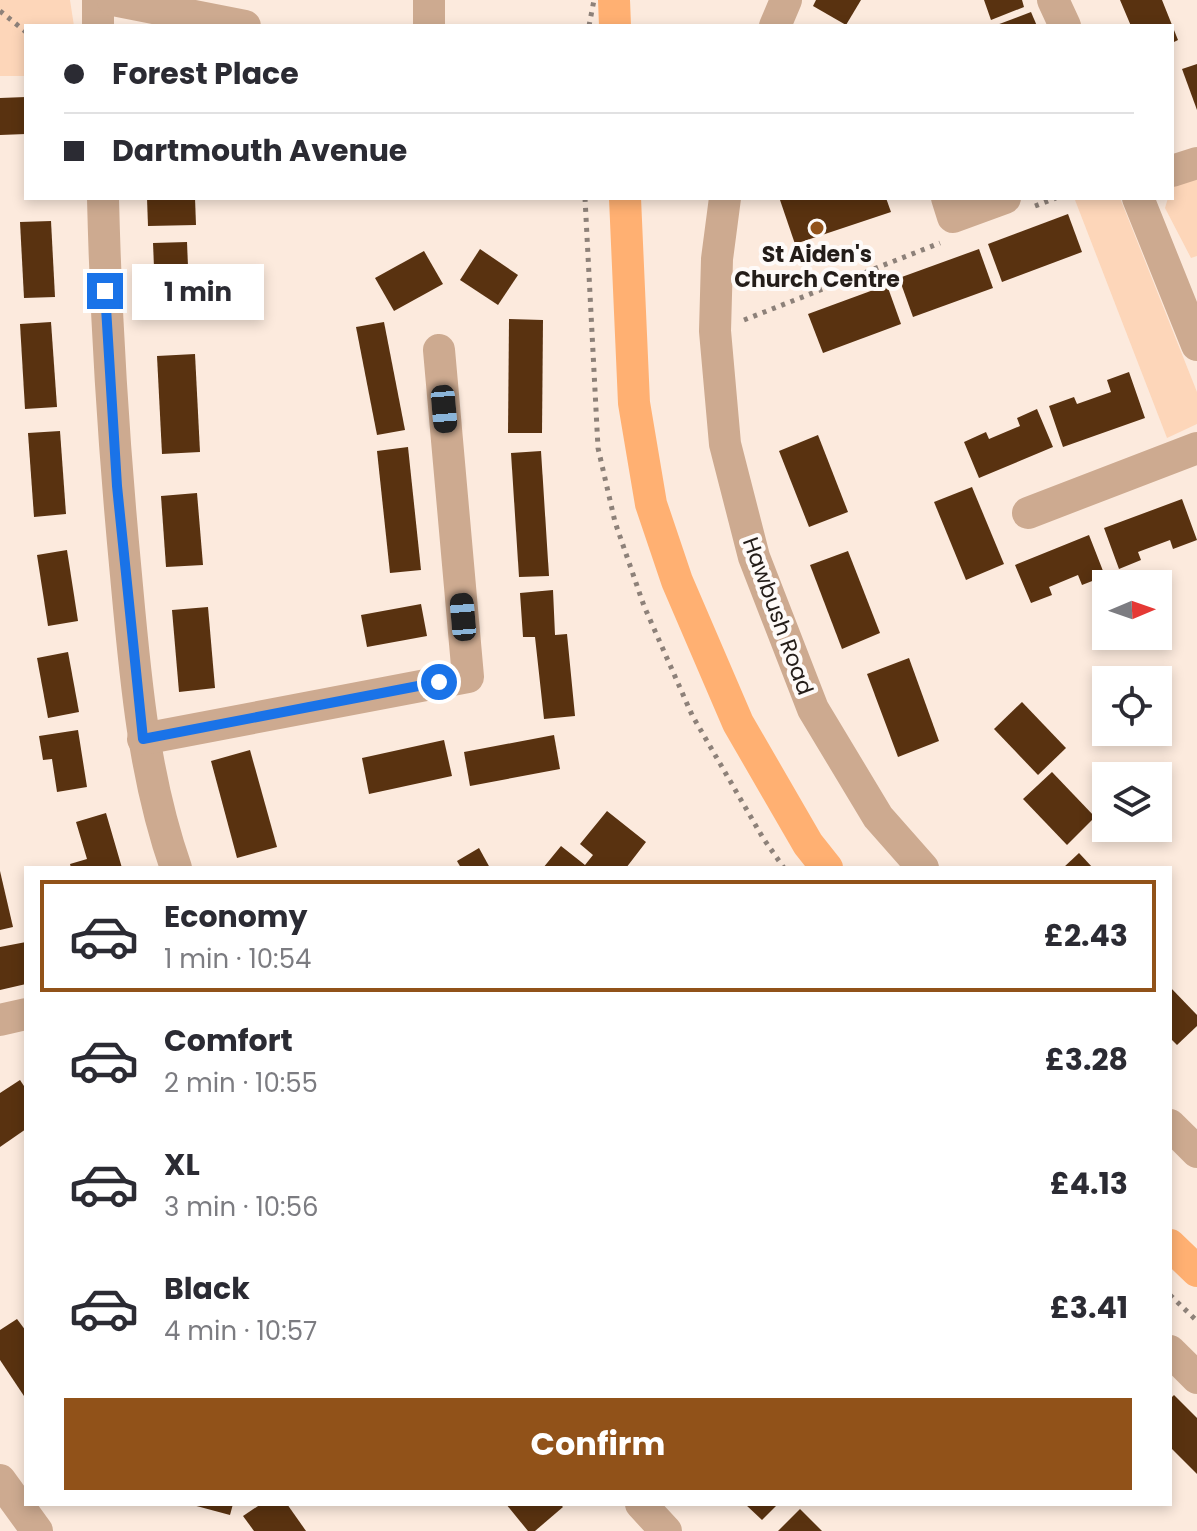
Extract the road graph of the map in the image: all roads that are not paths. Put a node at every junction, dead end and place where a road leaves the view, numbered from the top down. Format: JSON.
{"nodes":[{"id":1,"x":98,"y":0,"type":"edge"},
{"id":2,"x":113,"y":0,"type":"edge"},
{"id":3,"x":429,"y":0,"type":"edge"},
{"id":4,"x":786,"y":0,"type":"edge"},
{"id":5,"x":1053,"y":0,"type":"edge"},
{"id":6,"x":98,"y":24,"type":"edge"},
{"id":7,"x":235,"y":24,"type":"edge"},
{"id":8,"x":429,"y":24,"type":"edge"},
{"id":9,"x":776,"y":24,"type":"edge"},
{"id":10,"x":1064,"y":24,"type":"edge"},
{"id":11,"x":1197,"y":163,"type":"edge"},
{"id":12,"x":1174,"y":170,"type":"edge"},
{"id":13,"x":103,"y":200,"type":"edge"},
{"id":14,"x":725,"y":200,"type":"edge"},
{"id":15,"x":948,"y":200,"type":"edge"},
{"id":16,"x":1139,"y":200,"type":"edge"},
{"id":17,"x":1016,"y":204,"type":"edge"},
{"id":18,"x":1197,"y":345,"type":"edge"},
{"id":19,"x":439,"y":350,"type":"dead end"},
{"id":20,"x":1197,"y":448,"type":"edge"},
{"id":21,"x":1028,"y":513,"type":"dead end"},
{"id":22,"x":143,"y":739,"type":"junction"},
{"id":23,"x":175,"y":866,"type":"edge"},
{"id":24,"x":921,"y":866,"type":"edge"},
{"id":25,"x":24,"y":1014,"type":"edge"},
{"id":26,"x":0,"y":1020,"type":"edge"},
{"id":27,"x":1172,"y":1127,"type":"edge"},
{"id":28,"x":1197,"y":1152,"type":"edge"},
{"id":29,"x":1172,"y":1353,"type":"edge"},
{"id":30,"x":1197,"y":1378,"type":"edge"},
{"id":31,"x":0,"y":1480,"type":"edge"},
{"id":32,"x":643,"y":1506,"type":"edge"},
{"id":33,"x":37,"y":1531,"type":"edge"},
{"id":34,"x":666,"y":1531,"type":"edge"}],
"edges":[{"from":1,"to":6,"type":"street"},
{"from":2,"to":7,"type":"street"},
{"from":3,"to":8,"type":"street"},
{"from":4,"to":9,"type":"street"},
{"from":5,"to":10,"type":"street"},
{"from":11,"to":12,"type":"street"},
{"from":13,"to":22,"type":"street"},
{"from":14,"to":24,"type":"street","name":"Hawbush Road"},
{"from":15,"to":17,"type":"street"},
{"from":16,"to":18,"type":"street"},
{"from":19,"to":22,"type":"street"},
{"from":20,"to":21,"type":"street"},
{"from":22,"to":23,"type":"street"},
{"from":25,"to":26,"type":"street"},
{"from":27,"to":28,"type":"street"},
{"from":29,"to":30,"type":"street"},
{"from":31,"to":33,"type":"street"},
{"from":32,"to":34,"type":"street"}]}
